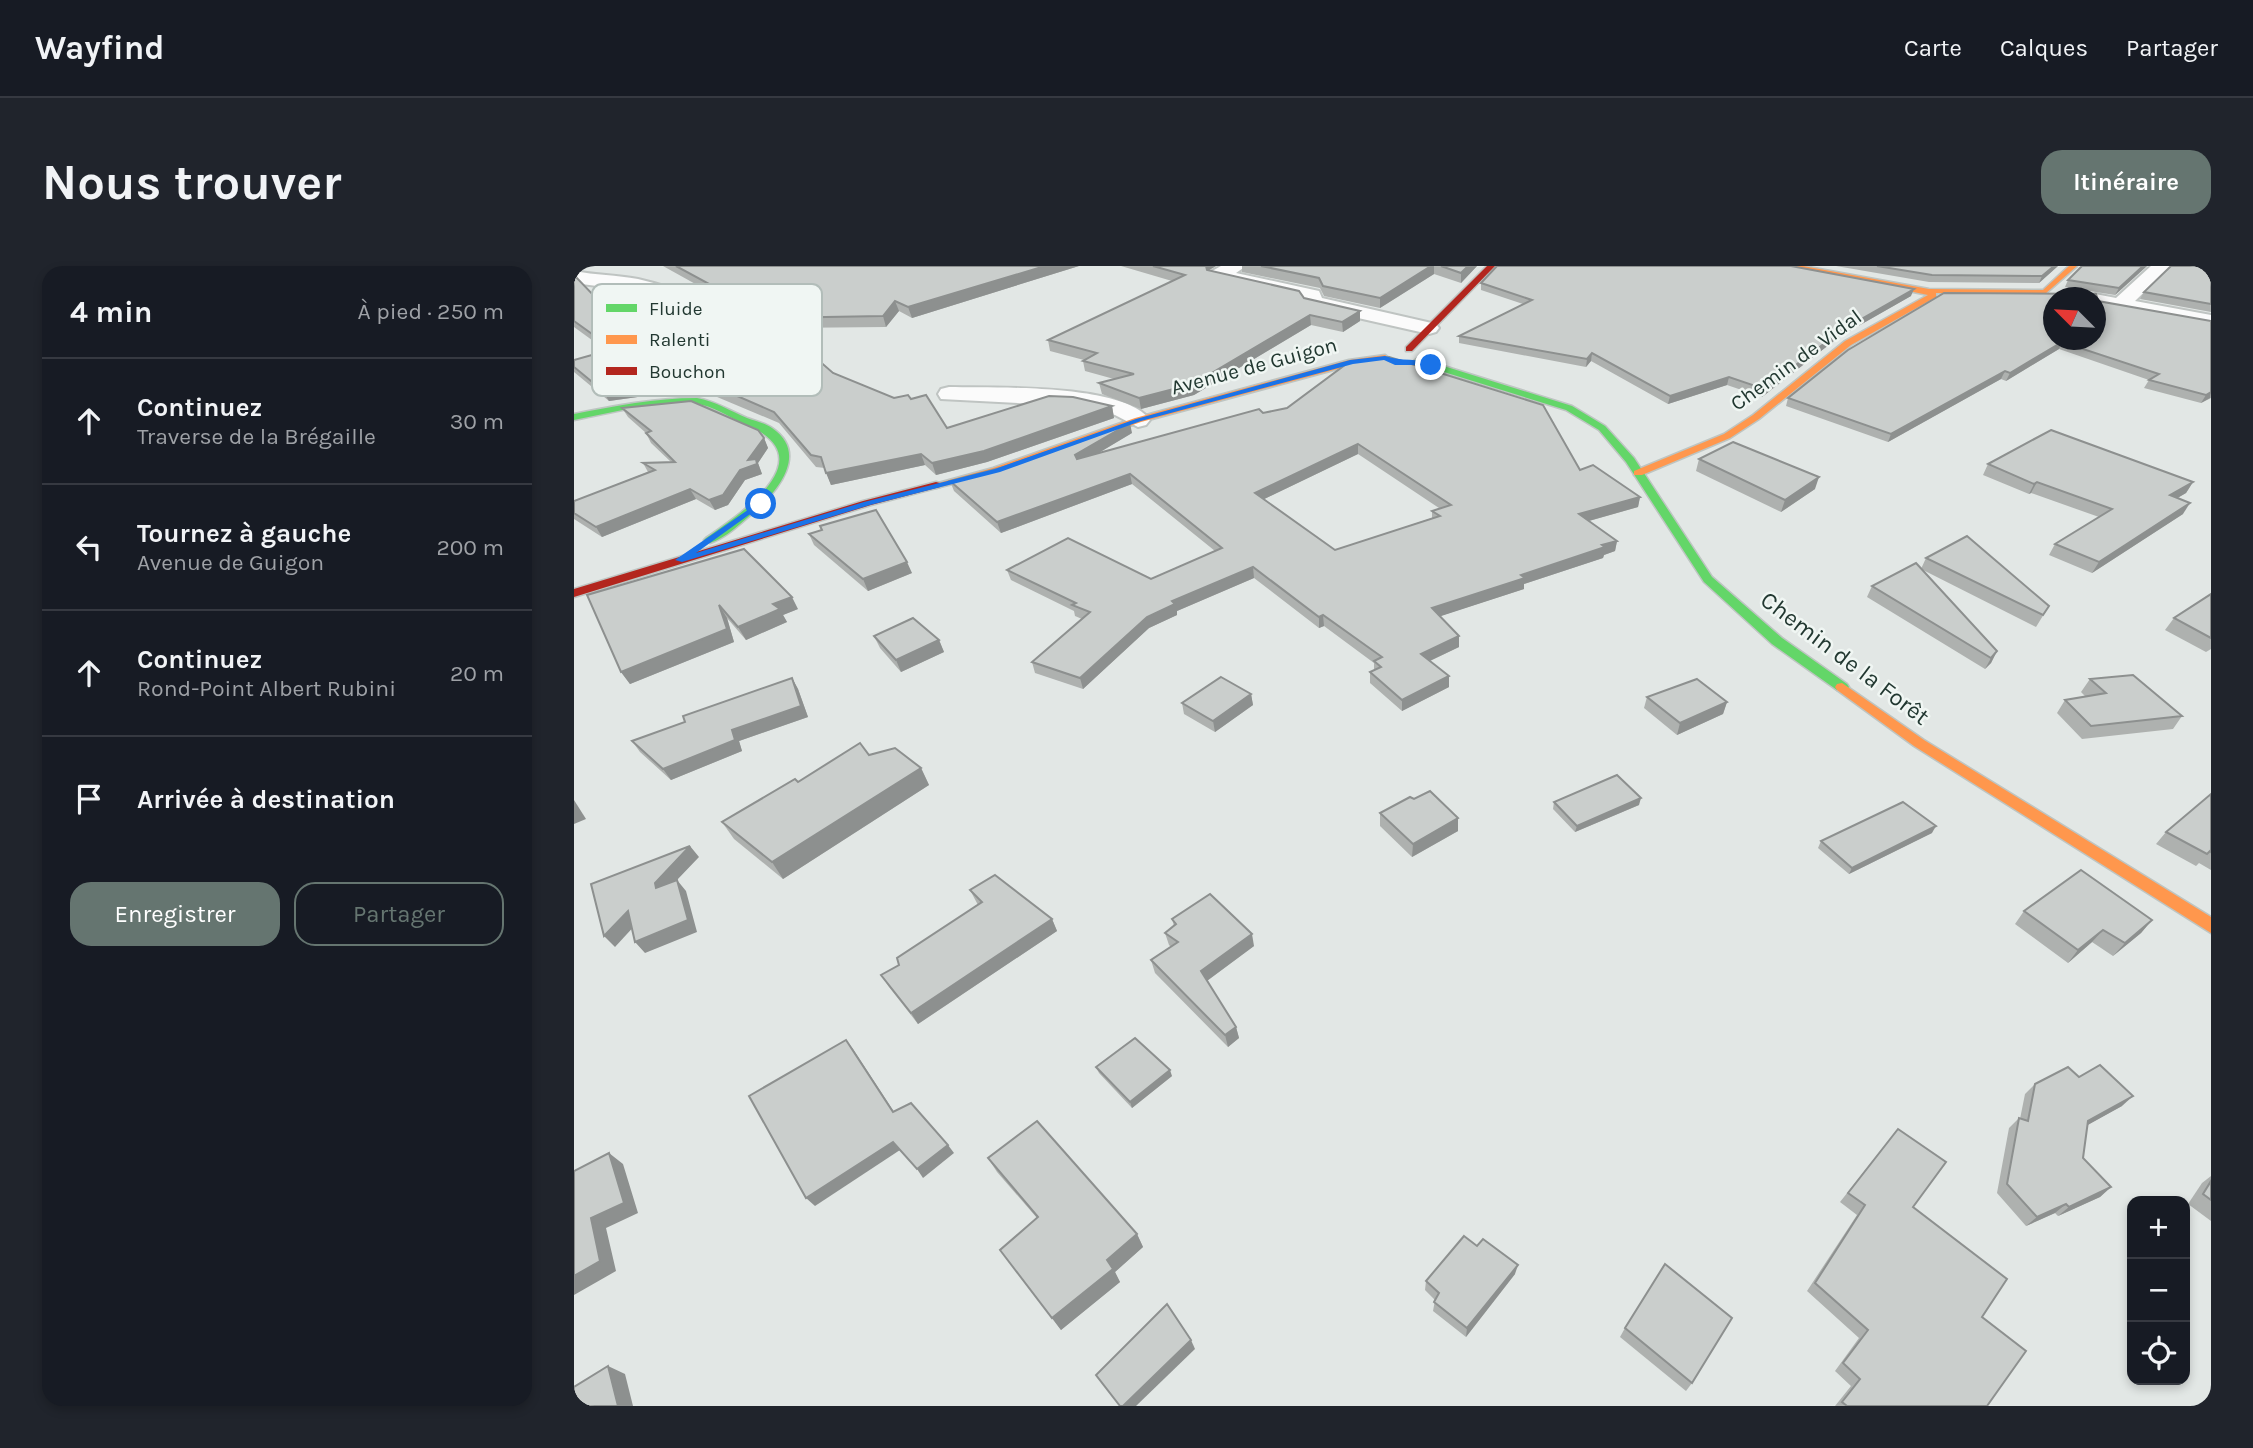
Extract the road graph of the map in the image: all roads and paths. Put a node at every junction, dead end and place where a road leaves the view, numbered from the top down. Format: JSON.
{"nodes":[{"id":1,"x":1237,"y":266,"type":"edge"},
{"id":2,"x":1491,"y":266,"type":"edge"},
{"id":3,"x":1791,"y":266,"type":"edge"},
{"id":4,"x":2073,"y":266,"type":"edge"},
{"id":5,"x":2162,"y":266,"type":"edge"},
{"id":6,"x":651,"y":271,"type":"dead end"},
{"id":7,"x":574,"y":277,"type":"edge"},
{"id":8,"x":610,"y":281,"type":"junction"},
{"id":9,"x":631,"y":284,"type":"edge"},
{"id":10,"x":2050,"y":287,"type":"edge"},
{"id":11,"x":1929,"y":291,"type":"junction"},
{"id":12,"x":2043,"y":292,"type":"edge"},
{"id":13,"x":2106,"y":302,"type":"edge"},
{"id":14,"x":2121,"y":304,"type":"junction"},
{"id":15,"x":2211,"y":321,"type":"edge"},
{"id":16,"x":1429,"y":328,"type":"junction"},
{"id":17,"x":1414,"y":355,"type":"junction"},
{"id":18,"x":949,"y":394,"type":"dead end"},
{"id":19,"x":574,"y":417,"type":"edge"},
{"id":20,"x":1139,"y":420,"type":"junction"},
{"id":21,"x":1638,"y":472,"type":"junction"},
{"id":22,"x":679,"y":560,"type":"junction"},
{"id":23,"x":574,"y":593,"type":"edge"},
{"id":24,"x":2211,"y":926,"type":"edge"}],
"edges":[{"from":1,"to":16,"type":"street"},
{"from":2,"to":16,"type":"street"},
{"from":3,"to":11,"type":"street"},
{"from":4,"to":10,"type":"street"},
{"from":5,"to":14,"type":"street"},
{"from":6,"to":8,"type":"street"},
{"from":7,"to":8,"type":"street"},
{"from":8,"to":9,"type":"street"},
{"from":11,"to":12,"type":"street"},
{"from":11,"to":21,"type":"street","name":"Chemin de Vidal"},
{"from":13,"to":14,"type":"street"},
{"from":14,"to":15,"type":"street"},
{"from":16,"to":17,"type":"street"},
{"from":17,"to":20,"type":"street","name":"Avenue de Guigon"},
{"from":17,"to":21,"type":"street","name":"Chemin de la Forêt"},
{"from":18,"to":20,"type":"street"},
{"from":19,"to":22,"type":"street"},
{"from":20,"to":22,"type":"street","name":"Avenue de Guigon"},
{"from":21,"to":24,"type":"street","name":"Chemin de la Forêt"},
{"from":22,"to":23,"type":"street","name":"Avenue de Guigon"}]}
